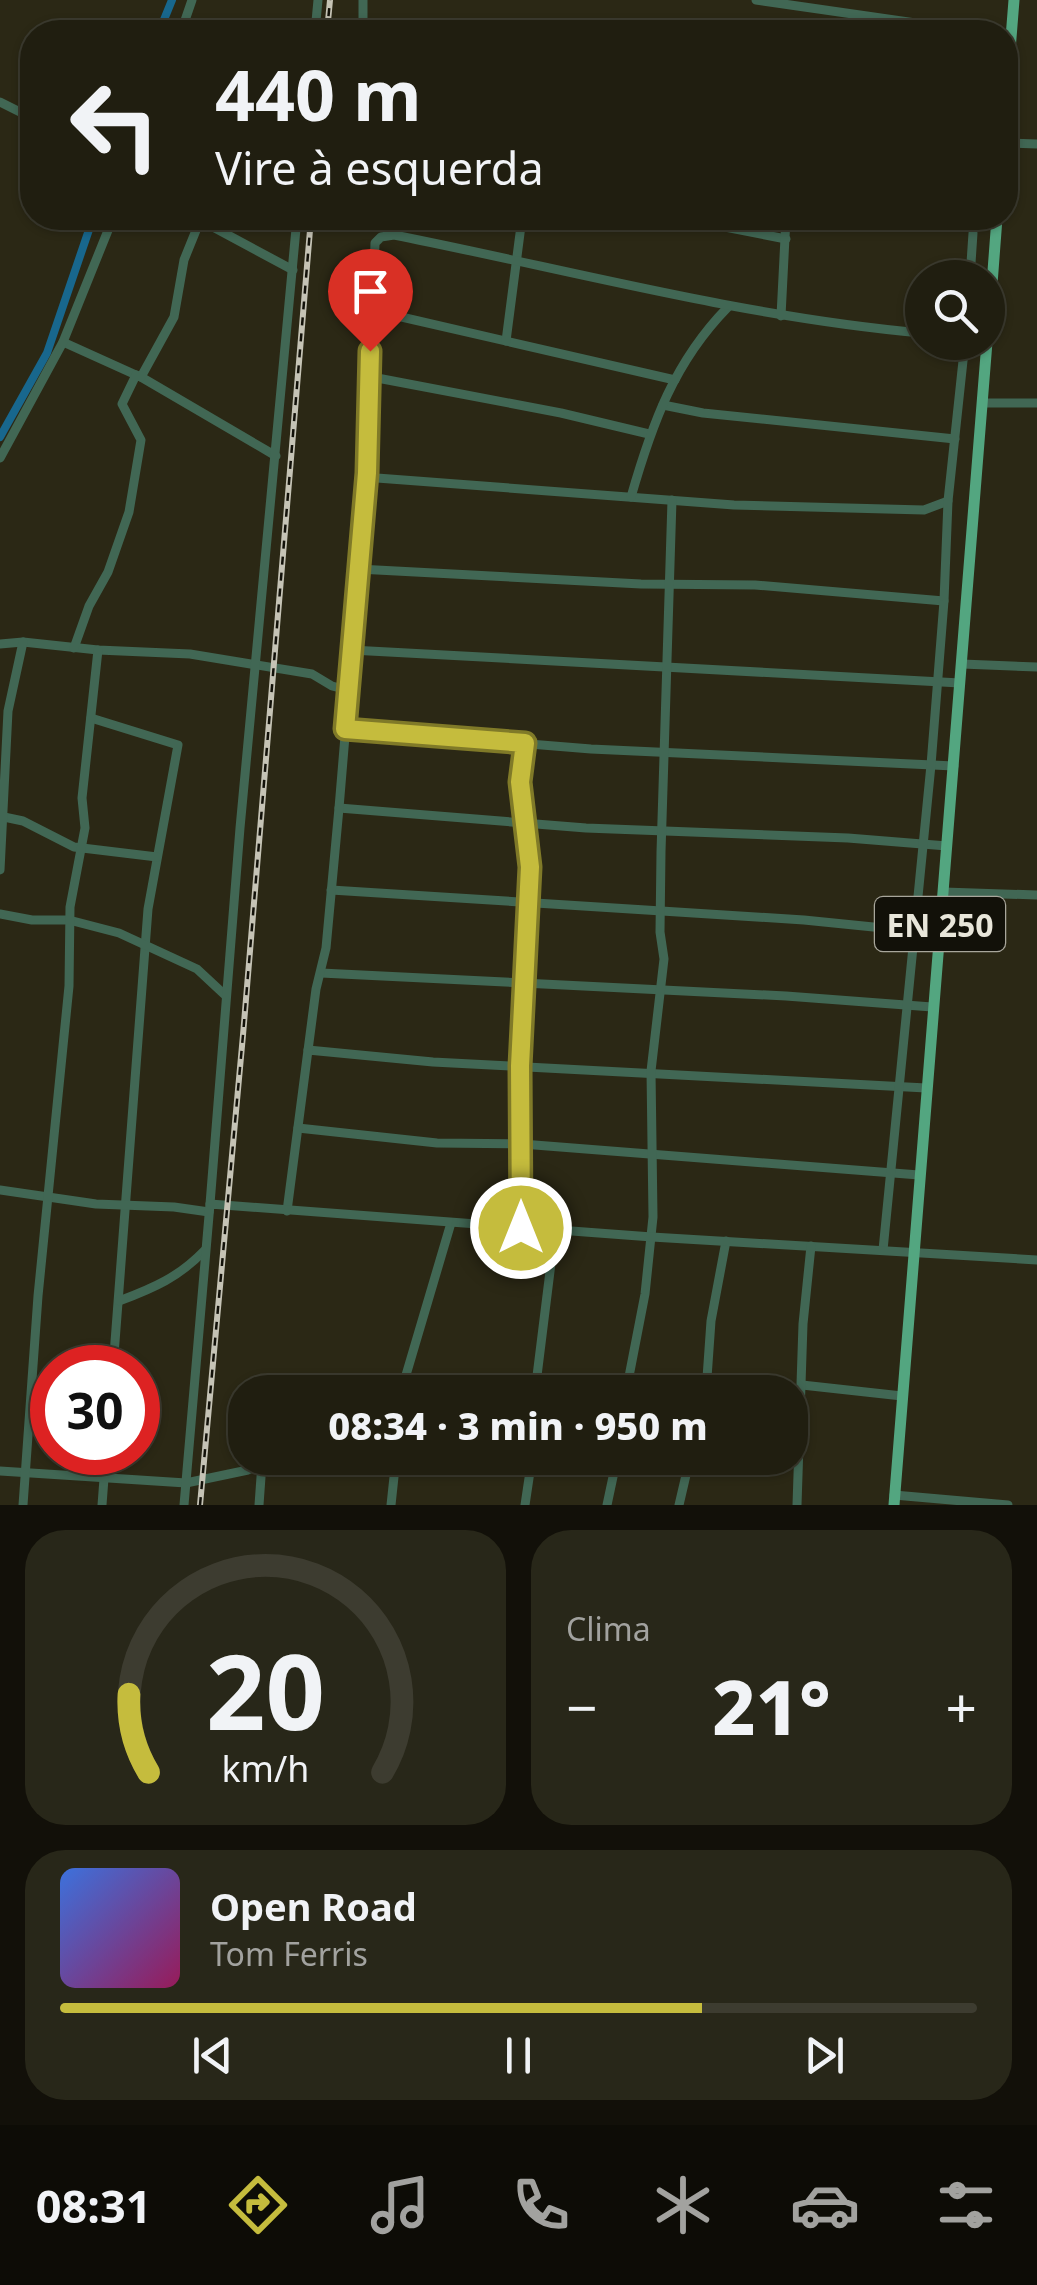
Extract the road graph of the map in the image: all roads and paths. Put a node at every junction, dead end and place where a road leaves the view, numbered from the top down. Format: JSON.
{"nodes":[{"id":1,"x":756,"y":0,"type":"edge"},
{"id":2,"x":886,"y":20,"type":"edge"},
{"id":3,"x":108,"y":230,"type":"edge"},
{"id":4,"x":196,"y":230,"type":"edge"},
{"id":5,"x":220,"y":230,"type":"edge"},
{"id":6,"x":296,"y":230,"type":"edge"},
{"id":7,"x":520,"y":230,"type":"edge"},
{"id":8,"x":743,"y":230,"type":"edge"},
{"id":9,"x":786,"y":230,"type":"edge"},
{"id":10,"x":996,"y":230,"type":"edge"},
{"id":11,"x":973,"y":233,"type":"dead end"},
{"id":12,"x":786,"y":238,"type":"junction"},
{"id":13,"x":516,"y":259,"type":"junction"},
{"id":14,"x":971,"y":260,"type":"edge"},
{"id":15,"x":994,"y":260,"type":"edge"},
{"id":16,"x":293,"y":270,"type":"junction"},
{"id":17,"x":728,"y":307,"type":"junction"},
{"id":18,"x":371,"y":310,"type":"junction"},
{"id":19,"x":781,"y":316,"type":"junction"},
{"id":20,"x":905,"y":331,"type":"edge"},
{"id":21,"x":506,"y":341,"type":"junction"},
{"id":22,"x":63,"y":342,"type":"junction"},
{"id":23,"x":963,"y":360,"type":"edge"},
{"id":24,"x":985,"y":360,"type":"edge"},
{"id":25,"x":139,"y":376,"type":"junction"},
{"id":26,"x":372,"y":376,"type":"junction"},
{"id":27,"x":675,"y":380,"type":"junction"},
{"id":28,"x":982,"y":403,"type":"junction"},
{"id":29,"x":1037,"y":403,"type":"edge"},
{"id":30,"x":663,"y":405,"type":"junction"},
{"id":31,"x":956,"y":426,"type":"junction"},
{"id":32,"x":980,"y":426,"type":"junction"},
{"id":33,"x":649,"y":434,"type":"junction"},
{"id":34,"x":955,"y":439,"type":"junction"},
{"id":35,"x":0,"y":456,"type":"edge"},
{"id":36,"x":276,"y":456,"type":"junction"},
{"id":37,"x":367,"y":473,"type":"junction"},
{"id":38,"x":631,"y":496,"type":"junction"},
{"id":39,"x":672,"y":500,"type":"junction"},
{"id":40,"x":948,"y":502,"type":"junction"},
{"id":41,"x":358,"y":569,"type":"junction"},
{"id":42,"x":670,"y":582,"type":"junction"},
{"id":43,"x":944,"y":601,"type":"junction"},
{"id":44,"x":23,"y":642,"type":"junction"},
{"id":45,"x":0,"y":644,"type":"edge"},
{"id":46,"x":74,"y":648,"type":"junction"},
{"id":47,"x":98,"y":650,"type":"junction"},
{"id":48,"x":351,"y":650,"type":"junction"},
{"id":49,"x":962,"y":664,"type":"junction"},
{"id":50,"x":256,"y":666,"type":"junction"},
{"id":51,"x":1037,"y":666,"type":"edge"},
{"id":52,"x":668,"y":668,"type":"junction"},
{"id":53,"x":938,"y":681,"type":"junction"},
{"id":54,"x":960,"y":683,"type":"junction"},
{"id":55,"x":348,"y":690,"type":"junction"},
{"id":56,"x":91,"y":718,"type":"junction"},
{"id":57,"x":345,"y":729,"type":"junction"},
{"id":58,"x":525,"y":743,"type":"junction"},
{"id":59,"x":666,"y":751,"type":"junction"},
{"id":60,"x":930,"y":765,"type":"junction"},
{"id":61,"x":954,"y":766,"type":"junction"},
{"id":62,"x":339,"y":808,"type":"junction"},
{"id":63,"x":4,"y":817,"type":"junction"},
{"id":64,"x":524,"y":822,"type":"junction"},
{"id":65,"x":662,"y":831,"type":"junction"},
{"id":66,"x":922,"y":846,"type":"junction"},
{"id":67,"x":948,"y":846,"type":"junction"},
{"id":68,"x":82,"y":848,"type":"junction"},
{"id":69,"x":156,"y":857,"type":"junction"},
{"id":70,"x":0,"y":870,"type":"edge"},
{"id":71,"x":331,"y":890,"type":"junction"},
{"id":72,"x":944,"y":892,"type":"junction"},
{"id":73,"x":1037,"y":895,"type":"edge"},
{"id":74,"x":527,"y":904,"type":"junction"},
{"id":75,"x":660,"y":912,"type":"junction"},
{"id":76,"x":0,"y":914,"type":"edge"},
{"id":77,"x":69,"y":920,"type":"junction"},
{"id":78,"x":940,"y":930,"type":"junction"},
{"id":79,"x":914,"y":931,"type":"junction"},
{"id":80,"x":145,"y":944,"type":"junction"},
{"id":81,"x":321,"y":973,"type":"junction"},
{"id":82,"x":524,"y":984,"type":"junction"},
{"id":83,"x":660,"y":990,"type":"junction"},
{"id":84,"x":226,"y":996,"type":"junction"},
{"id":85,"x":906,"y":1006,"type":"junction"},
{"id":86,"x":932,"y":1007,"type":"junction"},
{"id":87,"x":308,"y":1050,"type":"junction"},
{"id":88,"x":520,"y":1066,"type":"junction"},
{"id":89,"x":650,"y":1071,"type":"junction"},
{"id":90,"x":900,"y":1086,"type":"junction"},
{"id":91,"x":926,"y":1088,"type":"junction"},
{"id":92,"x":298,"y":1128,"type":"junction"},
{"id":93,"x":522,"y":1144,"type":"junction"},
{"id":94,"x":653,"y":1154,"type":"junction"},
{"id":95,"x":891,"y":1172,"type":"junction"},
{"id":96,"x":918,"y":1175,"type":"junction"},
{"id":97,"x":0,"y":1190,"type":"edge"},
{"id":98,"x":49,"y":1196,"type":"junction"},
{"id":99,"x":128,"y":1205,"type":"junction"},
{"id":100,"x":210,"y":1208,"type":"junction"},
{"id":101,"x":286,"y":1211,"type":"junction"},
{"id":102,"x":451,"y":1224,"type":"junction"},
{"id":103,"x":521,"y":1228,"type":"junction"},
{"id":104,"x":555,"y":1230,"type":"junction"},
{"id":105,"x":652,"y":1237,"type":"junction"},
{"id":106,"x":726,"y":1241,"type":"junction"},
{"id":107,"x":811,"y":1246,"type":"junction"},
{"id":108,"x":206,"y":1249,"type":"junction"},
{"id":109,"x":883,"y":1250,"type":"junction"},
{"id":110,"x":914,"y":1252,"type":"junction"},
{"id":111,"x":1037,"y":1260,"type":"edge"},
{"id":112,"x":119,"y":1301,"type":"junction"},
{"id":113,"x":116,"y":1345,"type":"edge"},
{"id":114,"x":406,"y":1375,"type":"edge"},
{"id":115,"x":538,"y":1375,"type":"edge"},
{"id":116,"x":629,"y":1375,"type":"edge"},
{"id":117,"x":707,"y":1375,"type":"edge"},
{"id":118,"x":802,"y":1375,"type":"edge"},
{"id":119,"x":808,"y":1385,"type":"edge"},
{"id":120,"x":902,"y":1396,"type":"junction"},
{"id":121,"x":0,"y":1471,"type":"edge"},
{"id":122,"x":26,"y":1473,"type":"junction"},
{"id":123,"x":228,"y":1474,"type":"edge"},
{"id":124,"x":261,"y":1475,"type":"edge"},
{"id":125,"x":394,"y":1475,"type":"edge"},
{"id":126,"x":529,"y":1475,"type":"edge"},
{"id":127,"x":614,"y":1475,"type":"edge"},
{"id":128,"x":686,"y":1475,"type":"edge"},
{"id":129,"x":799,"y":1475,"type":"edge"},
{"id":130,"x":104,"y":1476,"type":"junction"},
{"id":131,"x":186,"y":1483,"type":"junction"},
{"id":132,"x":894,"y":1500,"type":"edge"},
{"id":133,"x":23,"y":1505,"type":"edge"},
{"id":134,"x":102,"y":1505,"type":"edge"},
{"id":135,"x":184,"y":1505,"type":"edge"},
{"id":136,"x":259,"y":1505,"type":"edge"},
{"id":137,"x":391,"y":1505,"type":"edge"},
{"id":138,"x":525,"y":1505,"type":"edge"},
{"id":139,"x":608,"y":1505,"type":"edge"},
{"id":140,"x":678,"y":1505,"type":"edge"},
{"id":141,"x":798,"y":1505,"type":"edge"},
{"id":142,"x":1008,"y":1505,"type":"edge"}],
"edges":[{"from":1,"to":2,"type":"street"},
{"from":3,"to":22,"type":"street"},
{"from":4,"to":25,"type":"street"},
{"from":5,"to":16,"type":"street"},
{"from":6,"to":16,"type":"street"},
{"from":7,"to":13,"type":"street"},
{"from":8,"to":12,"type":"street"},
{"from":9,"to":12,"type":"street"},
{"from":10,"to":15,"type":"main road","number":"EN 250"},
{"from":11,"to":14,"type":"street"},
{"from":12,"to":19,"type":"street"},
{"from":13,"to":17,"type":"street"},
{"from":13,"to":18,"type":"street"},
{"from":13,"to":21,"type":"street"},
{"from":16,"to":36,"type":"street"},
{"from":17,"to":19,"type":"street"},
{"from":17,"to":27,"type":"street"},
{"from":18,"to":21,"type":"street"},
{"from":18,"to":26,"type":"street"},
{"from":19,"to":20,"type":"street"},
{"from":21,"to":27,"type":"street"},
{"from":22,"to":25,"type":"street"},
{"from":22,"to":35,"type":"street"},
{"from":23,"to":31,"type":"street"},
{"from":24,"to":28,"type":"main road","number":"EN 250"},
{"from":25,"to":36,"type":"street"},
{"from":25,"to":46,"type":"street"},
{"from":26,"to":33,"type":"street"},
{"from":26,"to":37,"type":"street"},
{"from":27,"to":30,"type":"street"},
{"from":28,"to":29,"type":"street"},
{"from":28,"to":32,"type":"main road","number":"EN 250"},
{"from":30,"to":33,"type":"street"},
{"from":30,"to":34,"type":"street"},
{"from":31,"to":32,"type":"street"},
{"from":31,"to":34,"type":"street"},
{"from":32,"to":49,"type":"main road","number":"EN 250"},
{"from":33,"to":38,"type":"street"},
{"from":34,"to":40,"type":"street"},
{"from":36,"to":50,"type":"street"},
{"from":37,"to":38,"type":"street"},
{"from":37,"to":41,"type":"street"},
{"from":38,"to":39,"type":"street"},
{"from":39,"to":40,"type":"street"},
{"from":39,"to":42,"type":"street"},
{"from":40,"to":43,"type":"street"},
{"from":41,"to":42,"type":"street"},
{"from":41,"to":48,"type":"street"},
{"from":42,"to":43,"type":"street"},
{"from":42,"to":52,"type":"street"},
{"from":43,"to":53,"type":"street"},
{"from":44,"to":45,"type":"street"},
{"from":44,"to":46,"type":"street"},
{"from":44,"to":63,"type":"street"},
{"from":46,"to":47,"type":"street"},
{"from":47,"to":50,"type":"street"},
{"from":47,"to":56,"type":"street"},
{"from":48,"to":52,"type":"street"},
{"from":48,"to":55,"type":"street"},
{"from":49,"to":51,"type":"street"},
{"from":49,"to":54,"type":"main road","number":"EN 250"},
{"from":50,"to":55,"type":"street"},
{"from":50,"to":84,"type":"street"},
{"from":52,"to":53,"type":"street"},
{"from":52,"to":59,"type":"street"},
{"from":53,"to":54,"type":"street"},
{"from":53,"to":60,"type":"street"},
{"from":54,"to":61,"type":"main road","number":"EN 250"},
{"from":55,"to":57,"type":"street"},
{"from":56,"to":68,"type":"street"},
{"from":56,"to":69,"type":"street"},
{"from":57,"to":58,"type":"street"},
{"from":57,"to":62,"type":"street"},
{"from":58,"to":59,"type":"street"},
{"from":58,"to":64,"type":"street"},
{"from":59,"to":60,"type":"street"},
{"from":59,"to":65,"type":"street"},
{"from":60,"to":61,"type":"street"},
{"from":60,"to":66,"type":"street"},
{"from":61,"to":67,"type":"main road","number":"EN 250"},
{"from":62,"to":64,"type":"street"},
{"from":62,"to":71,"type":"street"},
{"from":63,"to":68,"type":"street"},
{"from":63,"to":70,"type":"street"},
{"from":64,"to":65,"type":"street"},
{"from":64,"to":74,"type":"street"},
{"from":65,"to":66,"type":"street"},
{"from":65,"to":75,"type":"street"},
{"from":66,"to":67,"type":"street"},
{"from":66,"to":79,"type":"street"},
{"from":67,"to":72,"type":"main road","number":"EN 250"},
{"from":68,"to":69,"type":"street"},
{"from":68,"to":77,"type":"street"},
{"from":69,"to":80,"type":"street"},
{"from":71,"to":74,"type":"street"},
{"from":71,"to":81,"type":"street"},
{"from":72,"to":73,"type":"street"},
{"from":72,"to":78,"type":"main road","number":"EN 250"},
{"from":74,"to":75,"type":"street"},
{"from":74,"to":82,"type":"street"},
{"from":75,"to":79,"type":"street"},
{"from":75,"to":83,"type":"street"},
{"from":76,"to":77,"type":"street"},
{"from":77,"to":80,"type":"street"},
{"from":77,"to":98,"type":"street"},
{"from":78,"to":79,"type":"street"},
{"from":78,"to":86,"type":"main road","number":"EN 250"},
{"from":79,"to":85,"type":"street"},
{"from":80,"to":84,"type":"street"},
{"from":80,"to":99,"type":"street"},
{"from":81,"to":82,"type":"street"},
{"from":81,"to":87,"type":"street"},
{"from":82,"to":83,"type":"street"},
{"from":82,"to":88,"type":"street"},
{"from":83,"to":85,"type":"street"},
{"from":83,"to":89,"type":"street"},
{"from":84,"to":100,"type":"street"},
{"from":85,"to":86,"type":"street"},
{"from":85,"to":90,"type":"street"},
{"from":86,"to":91,"type":"main road","number":"EN 250"},
{"from":87,"to":88,"type":"street"},
{"from":87,"to":92,"type":"street"},
{"from":88,"to":89,"type":"street"},
{"from":88,"to":93,"type":"street"},
{"from":89,"to":90,"type":"street"},
{"from":89,"to":94,"type":"street"},
{"from":90,"to":91,"type":"street"},
{"from":90,"to":95,"type":"street"},
{"from":91,"to":96,"type":"main road","number":"EN 250"},
{"from":92,"to":93,"type":"street"},
{"from":92,"to":101,"type":"street"},
{"from":93,"to":94,"type":"street"},
{"from":93,"to":103,"type":"street"},
{"from":94,"to":95,"type":"street"},
{"from":94,"to":105,"type":"street"},
{"from":95,"to":96,"type":"street"},
{"from":95,"to":109,"type":"street"},
{"from":96,"to":110,"type":"main road","number":"EN 250"},
{"from":97,"to":98,"type":"street"},
{"from":98,"to":99,"type":"street"},
{"from":98,"to":122,"type":"street"},
{"from":99,"to":100,"type":"street"},
{"from":99,"to":112,"type":"street"},
{"from":100,"to":101,"type":"street"},
{"from":100,"to":108,"type":"street"},
{"from":101,"to":102,"type":"street"},
{"from":102,"to":103,"type":"street"},
{"from":102,"to":114,"type":"street"},
{"from":103,"to":104,"type":"street"},
{"from":104,"to":105,"type":"street"},
{"from":104,"to":115,"type":"street"},
{"from":105,"to":106,"type":"street"},
{"from":105,"to":116,"type":"street"},
{"from":106,"to":107,"type":"street"},
{"from":106,"to":117,"type":"street"},
{"from":107,"to":109,"type":"street"},
{"from":107,"to":118,"type":"street"},
{"from":108,"to":112,"type":"street"},
{"from":108,"to":131,"type":"street"},
{"from":109,"to":110,"type":"street"},
{"from":110,"to":111,"type":"street"},
{"from":110,"to":120,"type":"main road","number":"EN 250"},
{"from":112,"to":113,"type":"street"},
{"from":119,"to":120,"type":"street"},
{"from":120,"to":132,"type":"main road","number":"EN 250"},
{"from":121,"to":122,"type":"street"},
{"from":122,"to":130,"type":"street"},
{"from":122,"to":133,"type":"street"},
{"from":123,"to":131,"type":"street"},
{"from":124,"to":136,"type":"street"},
{"from":125,"to":137,"type":"street"},
{"from":126,"to":138,"type":"street"},
{"from":127,"to":139,"type":"street"},
{"from":128,"to":140,"type":"street"},
{"from":129,"to":141,"type":"street"},
{"from":130,"to":131,"type":"street"},
{"from":130,"to":134,"type":"street"},
{"from":131,"to":135,"type":"street"},
{"from":132,"to":142,"type":"street"}]}
